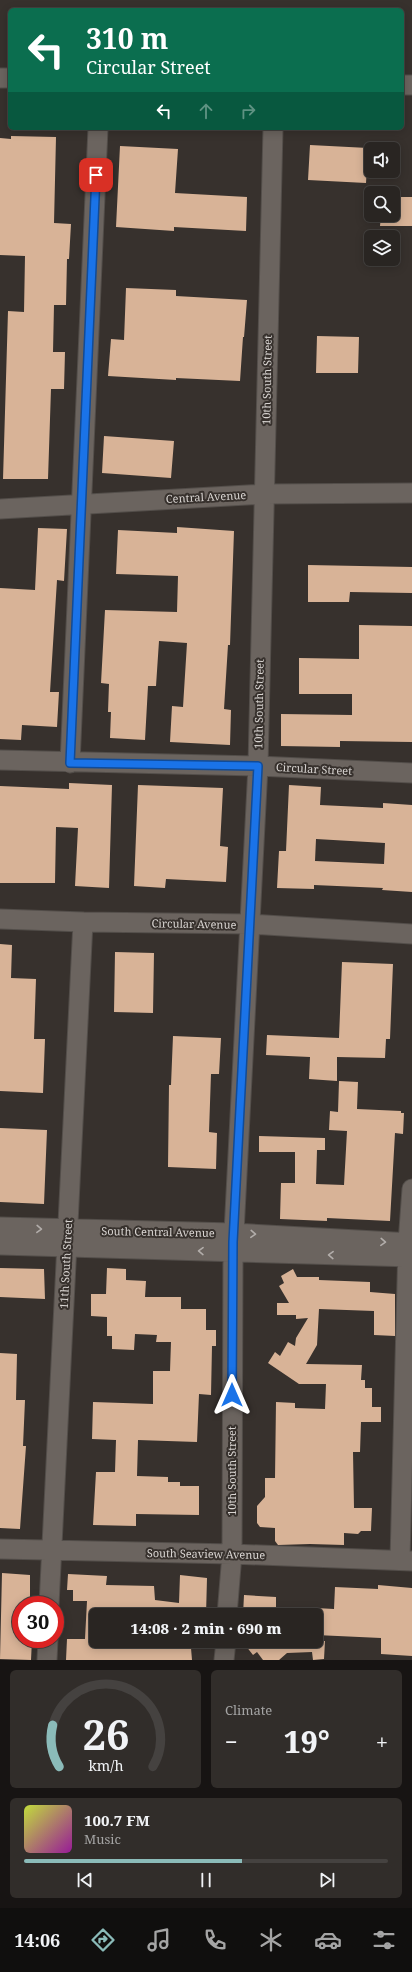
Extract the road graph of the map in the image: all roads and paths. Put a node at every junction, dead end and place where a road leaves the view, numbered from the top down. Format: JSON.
{"nodes":[{"id":1,"x":98,"y":130,"type":"edge"},
{"id":2,"x":273,"y":130,"type":"edge"},
{"id":3,"x":412,"y":493,"type":"edge"},
{"id":4,"x":264,"y":494,"type":"junction"},
{"id":5,"x":82,"y":504,"type":"junction"},
{"id":6,"x":0,"y":509,"type":"edge"},
{"id":7,"x":0,"y":760,"type":"edge"},
{"id":8,"x":70,"y":763,"type":"junction"},
{"id":9,"x":258,"y":766,"type":"junction"},
{"id":10,"x":412,"y":773,"type":"edge"},
{"id":11,"x":0,"y":919,"type":"edge"},
{"id":12,"x":83,"y":922,"type":"junction"},
{"id":13,"x":251,"y":924,"type":"junction"},
{"id":14,"x":412,"y":934,"type":"edge"},
{"id":15,"x":412,"y":1189,"type":"edge"},
{"id":16,"x":0,"y":1227,"type":"edge"},
{"id":17,"x":233,"y":1233,"type":"junction"},
{"id":18,"x":68,"y":1239,"type":"junction"},
{"id":19,"x":0,"y":1245,"type":"edge"},
{"id":20,"x":410,"y":1250,"type":"edge"},
{"id":21,"x":233,"y":1252,"type":"junction"},
{"id":22,"x":0,"y":1549,"type":"edge"},
{"id":23,"x":51,"y":1551,"type":"junction"},
{"id":24,"x":232,"y":1554,"type":"junction"},
{"id":25,"x":406,"y":1561,"type":"edge"},
{"id":26,"x":49,"y":1596,"type":"edge"},
{"id":27,"x":228,"y":1608,"type":"edge"},
{"id":28,"x":48,"y":1648,"type":"edge"},
{"id":29,"x":225,"y":1648,"type":"edge"},
{"id":30,"x":47,"y":1660,"type":"edge"},
{"id":31,"x":224,"y":1660,"type":"edge"}],
"edges":[{"from":1,"to":5,"type":"street"},
{"from":2,"to":4,"type":"street","name":"10th South Street"},
{"from":3,"to":4,"type":"street","name":"Central Avenue"},
{"from":4,"to":5,"type":"street","name":"Central Avenue"},
{"from":4,"to":9,"type":"street","name":"10th South Street"},
{"from":5,"to":6,"type":"street","name":"Central Avenue"},
{"from":5,"to":8,"type":"street"},
{"from":7,"to":8,"type":"street","name":"Circular Street"},
{"from":8,"to":9,"type":"street","name":"Circular Street"},
{"from":9,"to":10,"type":"street","name":"Circular Street"},
{"from":9,"to":13,"type":"street","name":"10th South Street"},
{"from":11,"to":12,"type":"street","name":"Circular Avenue"},
{"from":12,"to":13,"type":"street","name":"Circular Avenue"},
{"from":12,"to":18,"type":"street","name":"11th South Street"},
{"from":13,"to":14,"type":"street","name":"Circular Avenue"},
{"from":13,"to":17,"type":"street","name":"10th South Street"},
{"from":15,"to":20,"type":"street"},
{"from":16,"to":18,"type":"street","name":"South Central Avenue","one_way":true},
{"from":17,"to":18,"type":"street","name":"South Central Avenue"},
{"from":17,"to":20,"type":"street","name":"South Central Avenue","one_way":true},
{"from":17,"to":21,"type":"street","name":"10th South Street"},
{"from":18,"to":19,"type":"street"},
{"from":21,"to":18,"type":"street","one_way":true},
{"from":18,"to":23,"type":"street","name":"11th South Street"},
{"from":20,"to":21,"type":"street","one_way":true},
{"from":20,"to":25,"type":"street"},
{"from":21,"to":24,"type":"street","name":"10th South Street"},
{"from":22,"to":23,"type":"street","name":"South Seaview Avenue"},
{"from":23,"to":24,"type":"street","name":"South Seaview Avenue"},
{"from":23,"to":26,"type":"street","name":"11th South Street"},
{"from":24,"to":25,"type":"street","name":"South Seaview Avenue"},
{"from":24,"to":27,"type":"street","name":"10th South Street"},
{"from":28,"to":30,"type":"street"},
{"from":29,"to":31,"type":"street"}]}
